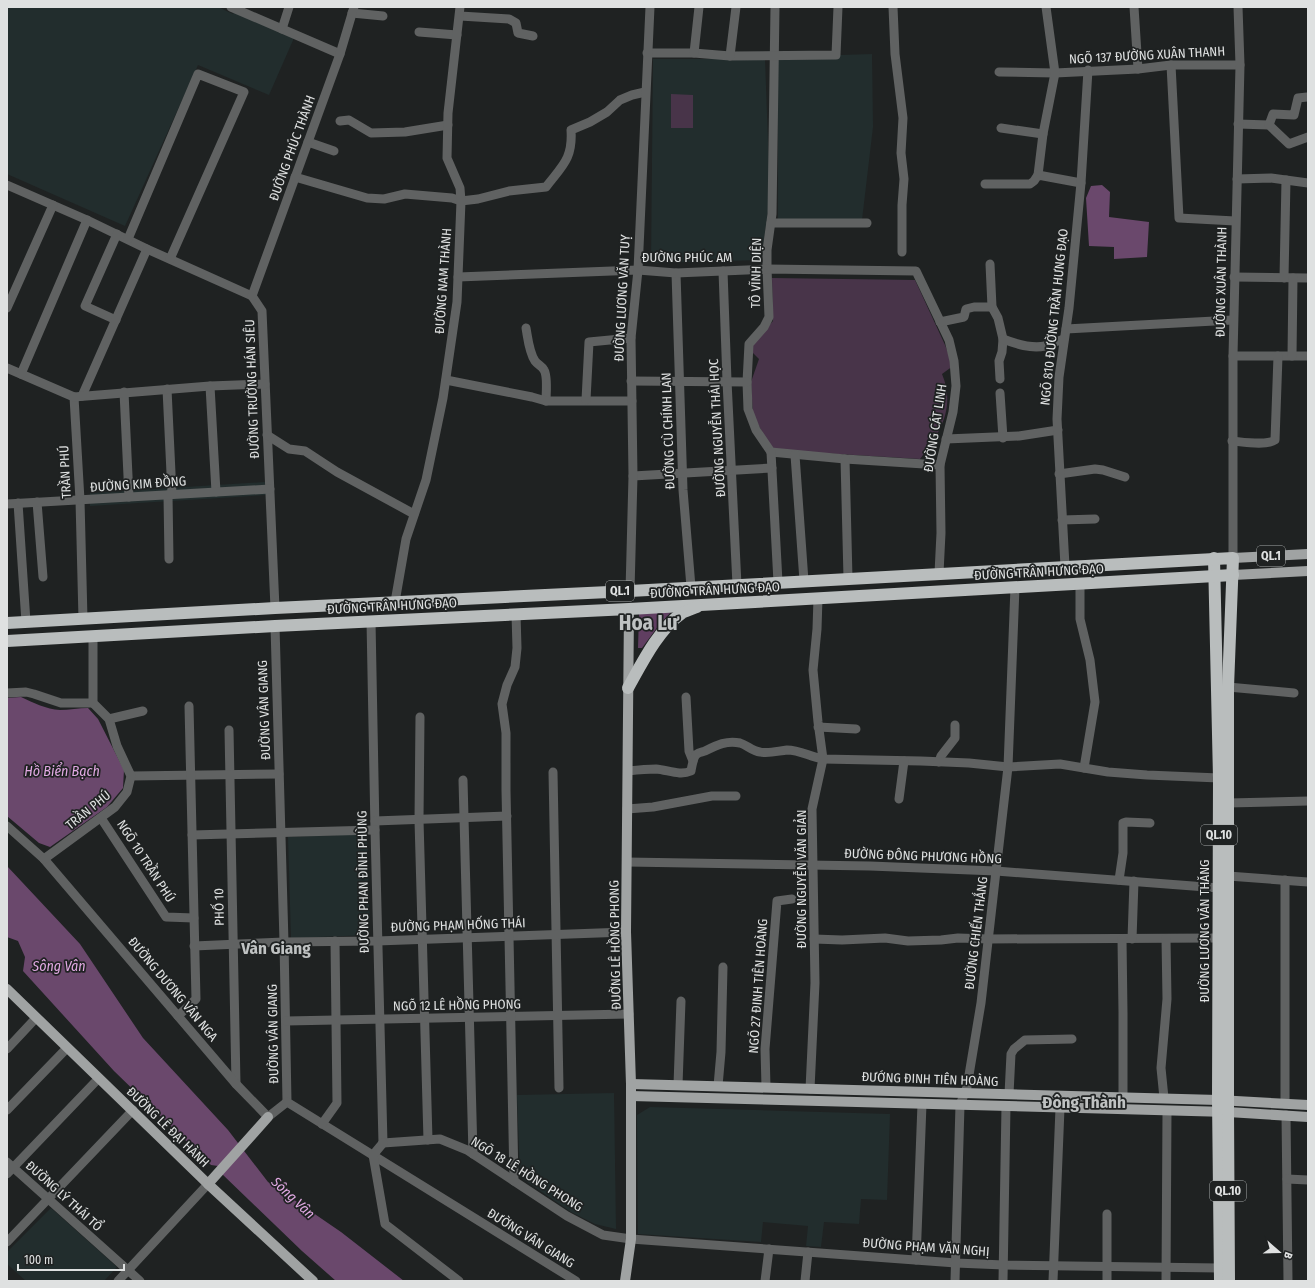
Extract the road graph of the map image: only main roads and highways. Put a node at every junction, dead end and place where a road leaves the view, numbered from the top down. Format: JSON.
{"nodes":[{"id":1,"x":1308,"y":554,"type":"edge"},
{"id":2,"x":1214,"y":558,"type":"junction"},
{"id":3,"x":1233,"y":558,"type":"junction"},
{"id":4,"x":1308,"y":571,"type":"edge"},
{"id":5,"x":1233,"y":575,"type":"junction"},
{"id":6,"x":1214,"y":576,"type":"junction"},
{"id":7,"x":630,"y":591,"type":"junction"},
{"id":8,"x":704,"y":604,"type":"junction"},
{"id":9,"x":275,"y":608,"type":"junction"},
{"id":10,"x":629,"y":609,"type":"junction"},
{"id":11,"x":83,"y":619,"type":"junction"},
{"id":12,"x":7,"y":623,"type":"edge"},
{"id":13,"x":275,"y":626,"type":"junction"},
{"id":14,"x":88,"y":636,"type":"junction"},
{"id":15,"x":7,"y":641,"type":"edge"},
{"id":16,"x":628,"y":688,"type":"junction"},
{"id":17,"x":7,"y":990,"type":"edge"},
{"id":18,"x":631,"y":1084,"type":"junction"},
{"id":19,"x":631,"y":1096,"type":"junction"},
{"id":20,"x":1308,"y":1105,"type":"edge"},
{"id":21,"x":1223,"y":1106,"type":"junction"},
{"id":22,"x":268,"y":1117,"type":"road end"},
{"id":23,"x":1308,"y":1117,"type":"edge"},
{"id":24,"x":208,"y":1184,"type":"junction"},
{"id":25,"x":314,"y":1281,"type":"edge"},
{"id":26,"x":625,"y":1281,"type":"edge"},
{"id":27,"x":1220,"y":1281,"type":"edge"},
{"id":28,"x":1229,"y":1281,"type":"edge"}],
"edges":[{"from":1,"to":3,"type":"main road","number":"QL.1"},
{"from":2,"to":3,"type":"highway","name":"ĐƯỜNG TRÂN HƯNG ĐẠO","number":"QL.1"},
{"from":2,"to":6,"type":"highway","name":"ĐƯỜNG LƯƠNG VĂN THĂNG","number":"QL.10"},
{"from":2,"to":7,"type":"highway","name":"ĐƯỜNG TRÂN HƯNG ĐẠO","number":"QL.1"},
{"from":3,"to":5,"type":"highway","name":"ĐƯỜNG LƯƠNG VĂN THĂNG"},
{"from":4,"to":5,"type":"main road","number":"QL.1"},
{"from":5,"to":6,"type":"highway","name":"ĐƯỜNG TRÂN HƯNG ĐẠO","number":"QL.1"},
{"from":5,"to":21,"type":"highway","name":"ĐƯỜNG LƯƠNG VĂN THĂNG","number":"QL.10"},
{"from":6,"to":8,"type":"highway","name":"ĐƯỜNG TRÂN HƯNG ĐẠO","number":"QL.1"},
{"from":6,"to":21,"type":"highway","name":"ĐƯỜNG LƯƠNG VĂN THĂNG","number":"QL.10"},
{"from":7,"to":9,"type":"highway","name":"ĐƯỜNG TRÂN HƯNG ĐẠO","number":"QL.1"},
{"from":7,"to":10,"type":"highway"},
{"from":8,"to":10,"type":"highway","name":"ĐƯỜNG TRÂN HƯNG ĐẠO","number":"QL.1"},
{"from":8,"to":16,"type":"highway"},
{"from":9,"to":11,"type":"highway","name":"ĐƯỜNG TRÂN HƯNG ĐẠO","number":"QL.1"},
{"from":9,"to":13,"type":"highway"},
{"from":10,"to":13,"type":"highway","name":"ĐƯỜNG TRÂN HƯNG ĐẠO","number":"QL.1"},
{"from":10,"to":16,"type":"main road","name":"ĐUỜNG LÊ HỒNG PHONG"},
{"from":11,"to":12,"type":"highway","name":"ĐƯỜNG TRÂN HƯNG ĐẠO","number":"QL.1"},
{"from":11,"to":14,"type":"highway"},
{"from":13,"to":14,"type":"highway","name":"ĐƯỜNG TRÂN HƯNG ĐẠO","number":"QL.1"},
{"from":14,"to":15,"type":"highway","name":"ĐƯỜNG TRÂN HƯNG ĐẠO","number":"QL.1"},
{"from":16,"to":18,"type":"main road","name":"ĐUỜNG LÊ HỒNG PHONG"},
{"from":17,"to":24,"type":"main road","name":"ĐƯỜNG LÊ ĐẠI HÀNH"},
{"from":18,"to":19,"type":"main road","name":"ĐUỜNG LÊ HỒNG PHONG"},
{"from":18,"to":21,"type":"main road","name":"ĐƯỚNG ĐINH TIÊN HOÀNG"},
{"from":19,"to":21,"type":"main road","name":"ĐƯỚNG ĐINH TIÊN HOÀNG"},
{"from":19,"to":26,"type":"main road","name":"ĐUỜNG LÊ HỒNG PHONG"},
{"from":20,"to":21,"type":"main road"},
{"from":21,"to":23,"type":"main road"},
{"from":21,"to":27,"type":"highway","name":"ĐƯỜNG LƯƠNG VĂN THĂNG","number":"QL.10"},
{"from":21,"to":28,"type":"highway","name":"ĐƯỜNG LƯƠNG VĂN THĂNG","number":"QL.10"},
{"from":22,"to":24,"type":"main road"},
{"from":24,"to":25,"type":"main road","name":"ĐƯỜNG LÊ ĐẠI HÀNH"}]}
